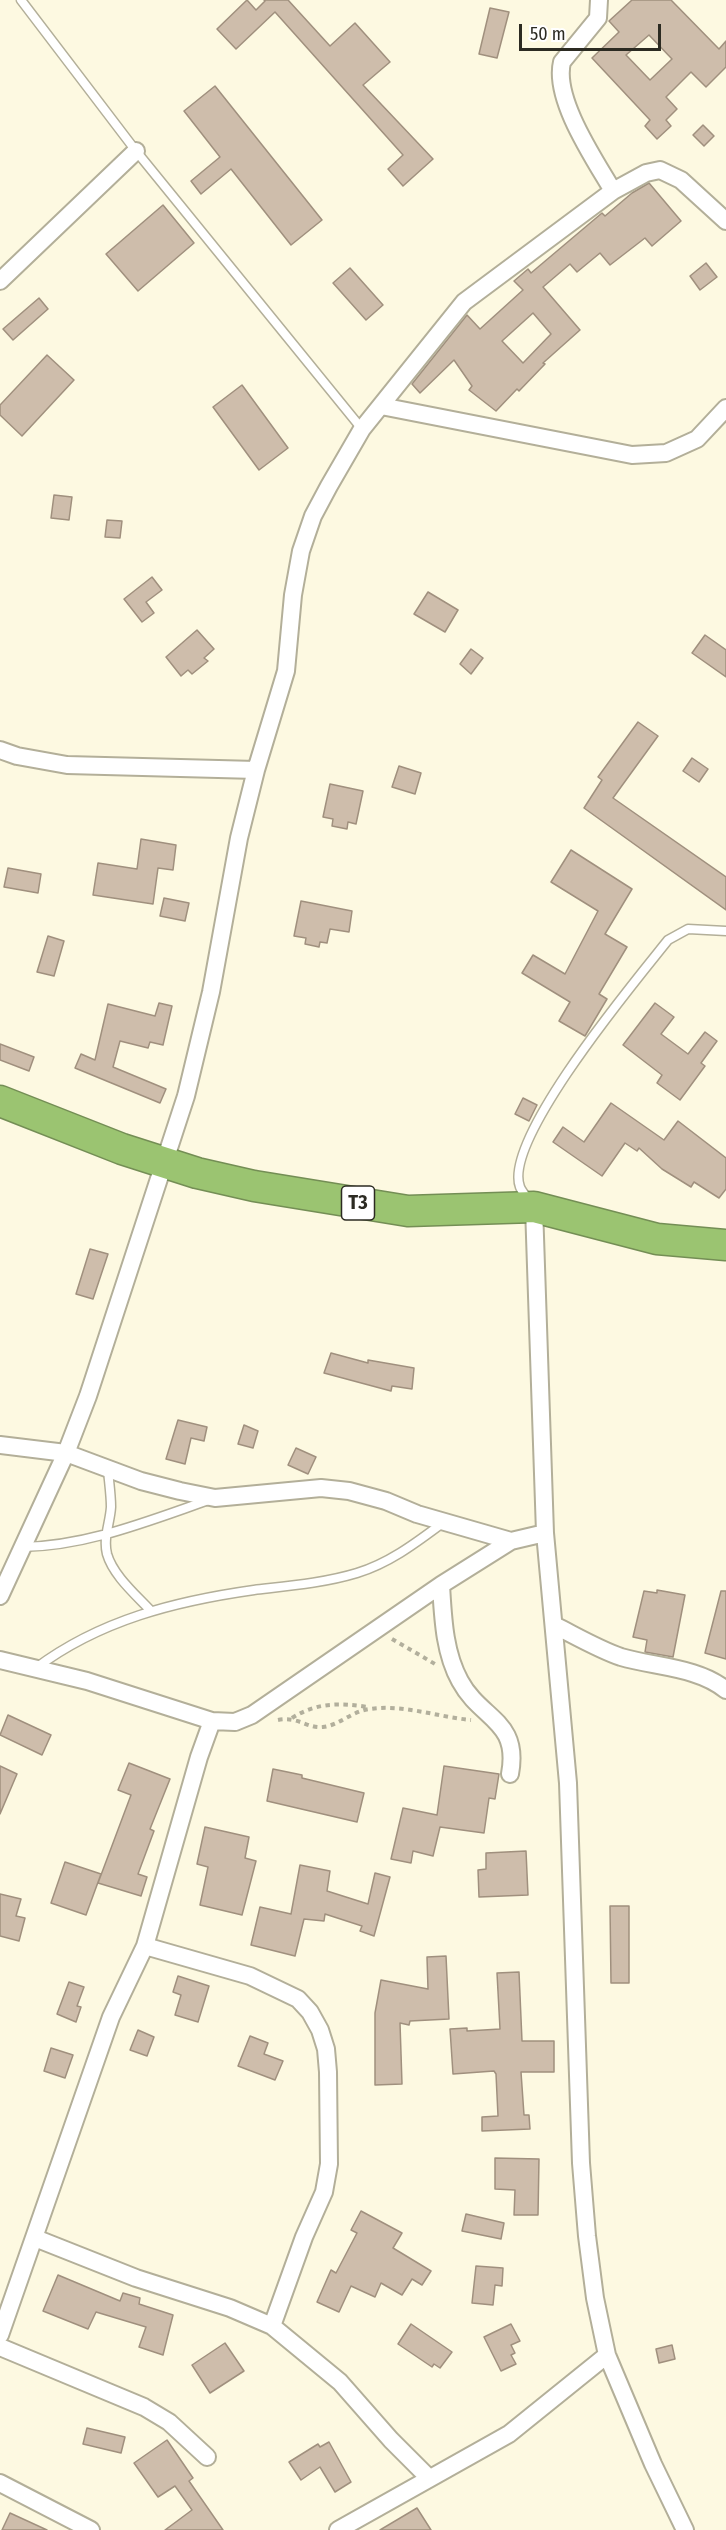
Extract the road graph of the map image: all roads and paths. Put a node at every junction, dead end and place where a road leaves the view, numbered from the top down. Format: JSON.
{"nodes":[{"id":1,"x":21,"y":0,"type":"edge"},
{"id":2,"x":599,"y":0,"type":"edge"},
{"id":3,"x":136,"y":151,"type":"junction"},
{"id":4,"x":613,"y":191,"type":"junction"},
{"id":5,"x":726,"y":221,"type":"edge"},
{"id":6,"x":0,"y":281,"type":"edge"},
{"id":7,"x":381,"y":406,"type":"junction"},
{"id":8,"x":726,"y":408,"type":"edge"},
{"id":9,"x":362,"y":429,"type":"junction"},
{"id":10,"x":0,"y":750,"type":"edge"},
{"id":11,"x":256,"y":770,"type":"junction"},
{"id":12,"x":726,"y":931,"type":"edge"},
{"id":13,"x":0,"y":1101,"type":"edge"},
{"id":14,"x":164,"y":1163,"type":"junction"},
{"id":15,"x":534,"y":1207,"type":"junction"},
{"id":16,"x":726,"y":1245,"type":"edge"},
{"id":17,"x":0,"y":1445,"type":"edge"},
{"id":18,"x":66,"y":1453,"type":"junction"},
{"id":19,"x":108,"y":1470,"type":"junction"},
{"id":20,"x":215,"y":1498,"type":"junction"},
{"id":21,"x":447,"y":1521,"type":"junction"},
{"id":22,"x":545,"y":1533,"type":"junction"},
{"id":23,"x":106,"y":1534,"type":"junction"},
{"id":24,"x":511,"y":1541,"type":"junction"},
{"id":25,"x":21,"y":1547,"type":"junction"},
{"id":26,"x":441,"y":1585,"type":"junction"},
{"id":27,"x":0,"y":1596,"type":"edge"},
{"id":28,"x":150,"y":1610,"type":"junction"},
{"id":29,"x":554,"y":1625,"type":"junction"},
{"id":30,"x":377,"y":1628,"type":"junction"},
{"id":31,"x":0,"y":1660,"type":"edge"},
{"id":32,"x":36,"y":1668,"type":"junction"},
{"id":33,"x":456,"y":1671,"type":"junction"},
{"id":34,"x":726,"y":1690,"type":"edge"},
{"id":35,"x":373,"y":1708,"type":"junction"},
{"id":36,"x":291,"y":1719,"type":"junction"},
{"id":37,"x":212,"y":1720,"type":"junction"},
{"id":38,"x":495,"y":1720,"type":"junction"},
{"id":39,"x":273,"y":1721,"type":"dead end"},
{"id":40,"x":510,"y":1774,"type":"dead end"},
{"id":41,"x":145,"y":1946,"type":"junction"},
{"id":42,"x":35,"y":2238,"type":"junction"},
{"id":43,"x":272,"y":2326,"type":"junction"},
{"id":44,"x":0,"y":2335,"type":"edge"},
{"id":45,"x":0,"y":2347,"type":"edge"},
{"id":46,"x":607,"y":2355,"type":"junction"},
{"id":47,"x":207,"y":2457,"type":"dead end"},
{"id":48,"x":429,"y":2478,"type":"junction"},
{"id":49,"x":0,"y":2483,"type":"edge"},
{"id":50,"x":91,"y":2530,"type":"edge"},
{"id":51,"x":338,"y":2530,"type":"edge"},
{"id":52,"x":685,"y":2530,"type":"edge"}],
"edges":[{"from":1,"to":3,"type":"lane"},
{"from":2,"to":4,"type":"street"},
{"from":3,"to":6,"type":"street"},
{"from":3,"to":9,"type":"lane"},
{"from":4,"to":5,"type":"street"},
{"from":4,"to":7,"type":"street"},
{"from":7,"to":8,"type":"street"},
{"from":7,"to":9,"type":"street"},
{"from":9,"to":11,"type":"street"},
{"from":10,"to":11,"type":"street"},
{"from":11,"to":14,"type":"street"},
{"from":12,"to":15,"type":"lane"},
{"from":13,"to":14,"type":"highway","number":"T3"},
{"from":14,"to":15,"type":"highway","number":"T3"},
{"from":14,"to":18,"type":"street"},
{"from":15,"to":16,"type":"highway","number":"T3"},
{"from":15,"to":22,"type":"street"},
{"from":17,"to":18,"type":"street"},
{"from":18,"to":19,"type":"street"},
{"from":18,"to":25,"type":"street"},
{"from":19,"to":20,"type":"street"},
{"from":19,"to":23,"type":"lane"},
{"from":20,"to":21,"type":"street"},
{"from":20,"to":23,"type":"lane"},
{"from":21,"to":24,"type":"street"},
{"from":21,"to":28,"type":"lane"},
{"from":22,"to":24,"type":"street"},
{"from":22,"to":29,"type":"street"},
{"from":23,"to":25,"type":"lane"},
{"from":23,"to":28,"type":"lane"},
{"from":24,"to":26,"type":"street"},
{"from":25,"to":27,"type":"street"},
{"from":26,"to":30,"type":"street"},
{"from":26,"to":33,"type":"street"},
{"from":28,"to":32,"type":"lane"},
{"from":29,"to":34,"type":"street"},
{"from":29,"to":46,"type":"street"},
{"from":30,"to":33,"type":"path"},
{"from":30,"to":37,"type":"street"},
{"from":31,"to":32,"type":"street"},
{"from":32,"to":37,"type":"street"},
{"from":33,"to":38,"type":"street"},
{"from":35,"to":36,"type":"path"},
{"from":35,"to":36,"type":"path"},
{"from":35,"to":38,"type":"path"},
{"from":36,"to":39,"type":"path"},
{"from":37,"to":41,"type":"street"},
{"from":38,"to":40,"type":"street"},
{"from":41,"to":42,"type":"street"},
{"from":41,"to":43,"type":"street"},
{"from":42,"to":43,"type":"street"},
{"from":42,"to":44,"type":"street"},
{"from":43,"to":48,"type":"street"},
{"from":45,"to":47,"type":"street"},
{"from":46,"to":48,"type":"street"},
{"from":46,"to":52,"type":"street"},
{"from":48,"to":51,"type":"street"},
{"from":49,"to":50,"type":"street"}]}
